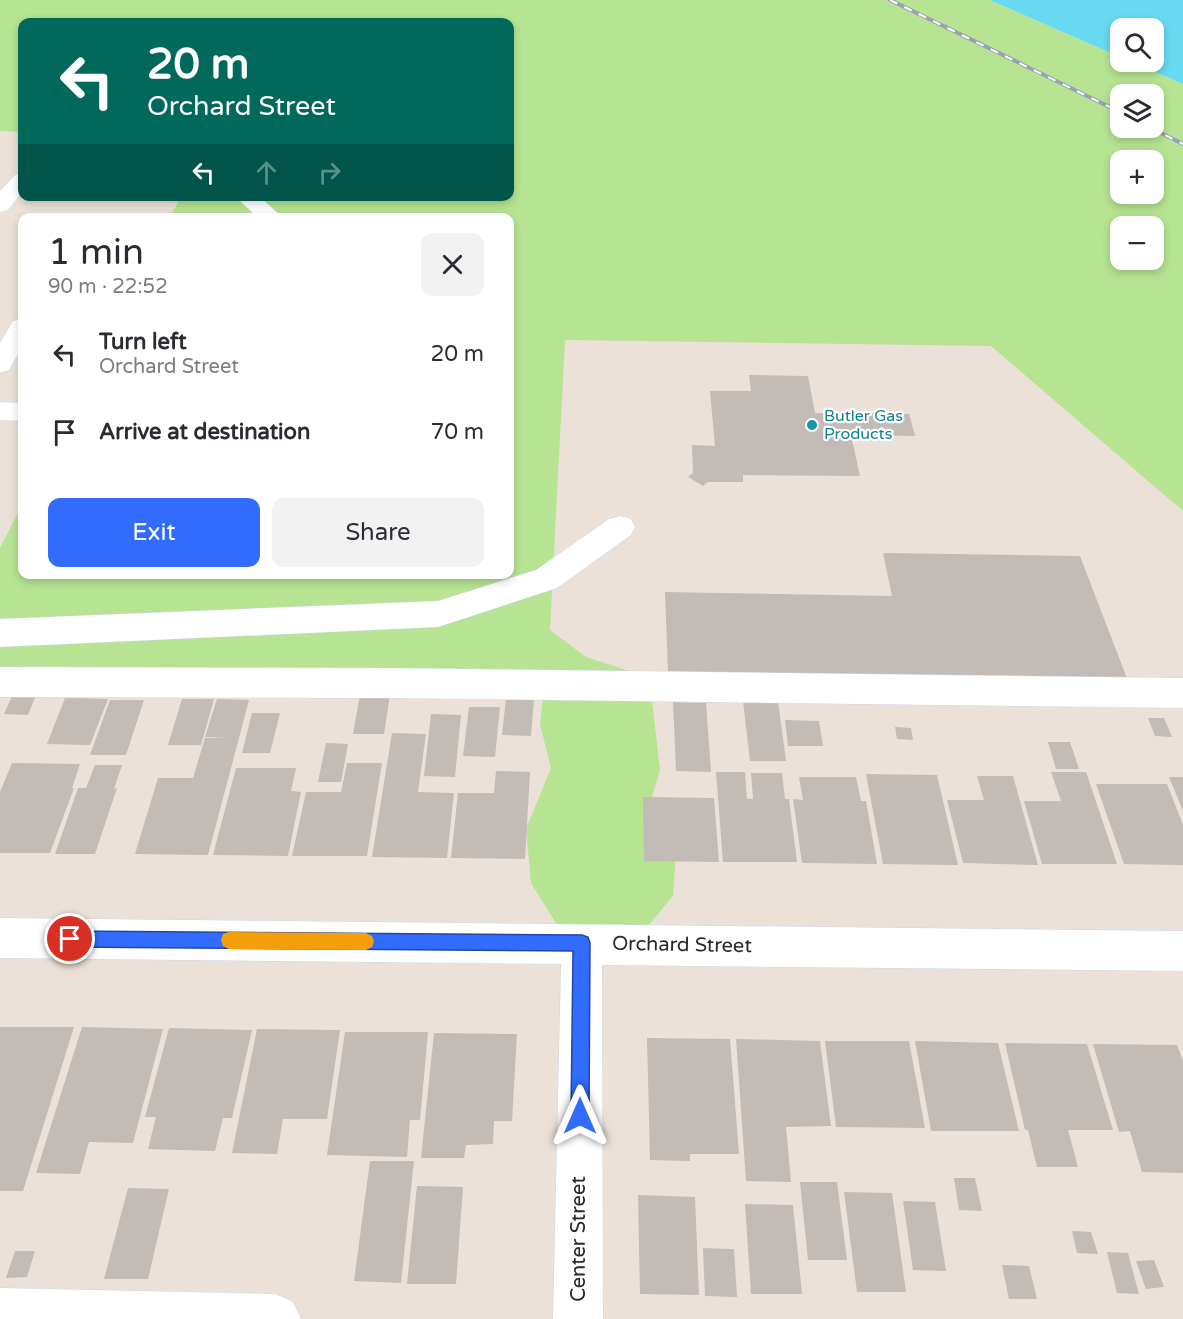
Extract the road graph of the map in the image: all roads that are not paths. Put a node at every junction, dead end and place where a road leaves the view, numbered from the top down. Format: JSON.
{"nodes":[{"id":1,"x":18,"y":185,"type":"edge"},
{"id":2,"x":251,"y":201,"type":"edge"},
{"id":3,"x":0,"y":206,"type":"edge"},
{"id":4,"x":266,"y":213,"type":"edge"},
{"id":5,"x":18,"y":334,"type":"edge"},
{"id":6,"x":0,"y":364,"type":"edge"},
{"id":7,"x":0,"y":411,"type":"edge"},
{"id":8,"x":18,"y":412,"type":"edge"},
{"id":9,"x":620,"y":527,"type":"dead end"},
{"id":10,"x":0,"y":633,"type":"edge"},
{"id":11,"x":0,"y":682,"type":"edge"},
{"id":12,"x":1183,"y":693,"type":"edge"},
{"id":13,"x":0,"y":938,"type":"edge"},
{"id":14,"x":582,"y":943,"type":"junction"},
{"id":15,"x":1183,"y":951,"type":"edge"},
{"id":16,"x":0,"y":1313,"type":"edge"},
{"id":17,"x":276,"y":1319,"type":"edge"},
{"id":18,"x":578,"y":1319,"type":"edge"}],
"edges":[{"from":1,"to":3,"type":"street"},
{"from":2,"to":4,"type":"street"},
{"from":5,"to":6,"type":"street"},
{"from":7,"to":8,"type":"street"},
{"from":9,"to":10,"type":"street"},
{"from":11,"to":12,"type":"street"},
{"from":13,"to":14,"type":"street","name":"Orchard Street"},
{"from":14,"to":15,"type":"street","name":"Orchard Street"},
{"from":14,"to":18,"type":"street","name":"Center Street"},
{"from":16,"to":17,"type":"street"}]}
